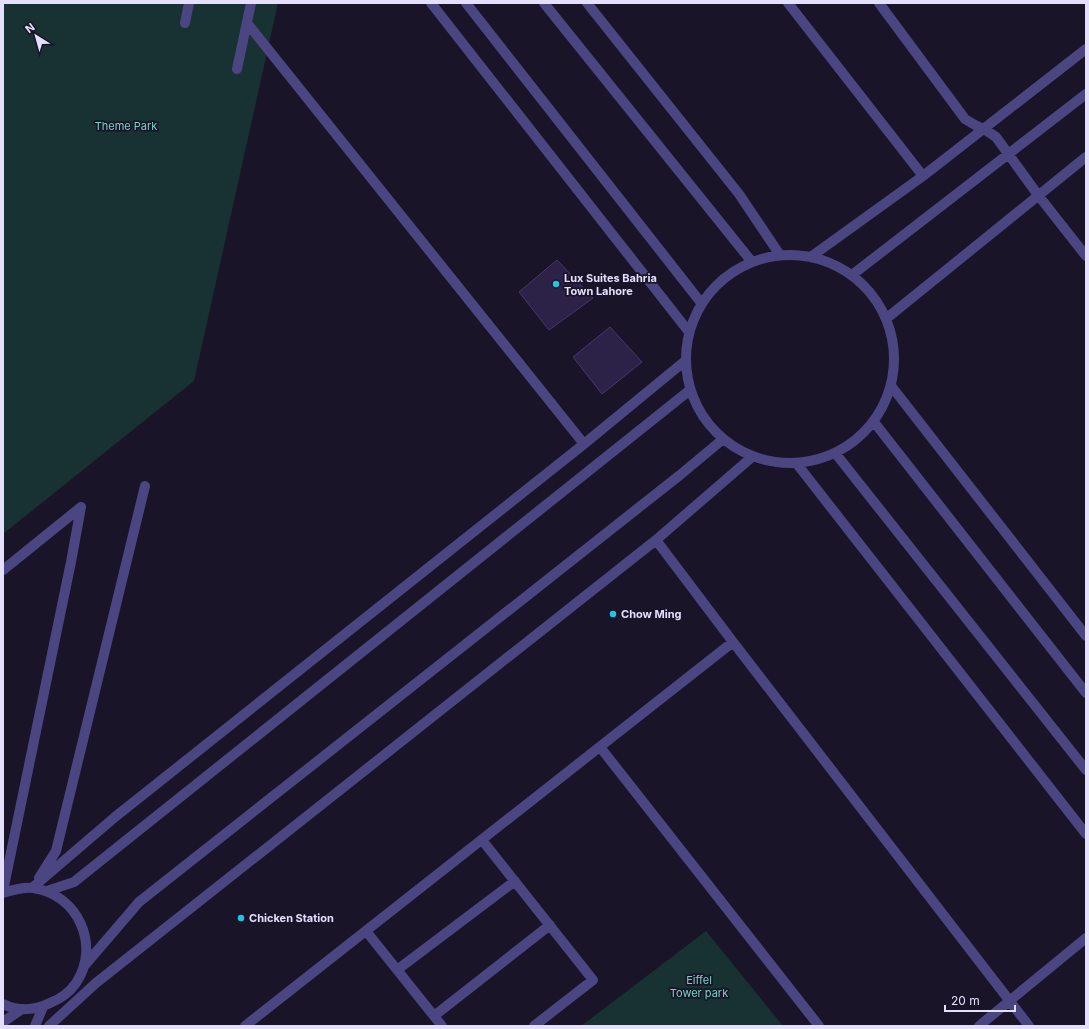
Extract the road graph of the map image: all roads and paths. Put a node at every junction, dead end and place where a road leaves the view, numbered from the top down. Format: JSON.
{"nodes":[{"id":1,"x":189,"y":3,"type":"edge"},
{"id":2,"x":251,"y":3,"type":"edge"},
{"id":3,"x":431,"y":3,"type":"edge"},
{"id":4,"x":466,"y":3,"type":"edge"},
{"id":5,"x":544,"y":3,"type":"edge"},
{"id":6,"x":587,"y":3,"type":"edge"},
{"id":7,"x":788,"y":3,"type":"edge"},
{"id":8,"x":880,"y":3,"type":"edge"},
{"id":9,"x":185,"y":23,"type":"dead end"},
{"id":10,"x":247,"y":23,"type":"junction"},
{"id":11,"x":1086,"y":49,"type":"edge"},
{"id":12,"x":236,"y":69,"type":"dead end"},
{"id":13,"x":1086,"y":94,"type":"edge"},
{"id":14,"x":984,"y":129,"type":"junction"},
{"id":15,"x":1008,"y":154,"type":"junction"},
{"id":16,"x":1086,"y":157,"type":"edge"},
{"id":17,"x":923,"y":176,"type":"junction"},
{"id":18,"x":1038,"y":195,"type":"junction"},
{"id":19,"x":780,"y":255,"type":"junction"},
{"id":20,"x":812,"y":256,"type":"junction"},
{"id":21,"x":1086,"y":256,"type":"edge"},
{"id":22,"x":752,"y":262,"type":"junction"},
{"id":23,"x":852,"y":275,"type":"junction"},
{"id":24,"x":702,"y":304,"type":"junction"},
{"id":25,"x":887,"y":318,"type":"junction"},
{"id":26,"x":689,"y":332,"type":"junction"},
{"id":27,"x":685,"y":361,"type":"junction"},
{"id":28,"x":892,"y":387,"type":"junction"},
{"id":29,"x":690,"y":390,"type":"junction"},
{"id":30,"x":874,"y":422,"type":"junction"},
{"id":31,"x":722,"y":440,"type":"junction"},
{"id":32,"x":584,"y":444,"type":"junction"},
{"id":33,"x":836,"y":454,"type":"junction"},
{"id":34,"x":752,"y":457,"type":"junction"},
{"id":35,"x":797,"y":464,"type":"junction"},
{"id":36,"x":145,"y":486,"type":"dead end"},
{"id":37,"x":656,"y":540,"type":"junction"},
{"id":38,"x":3,"y":570,"type":"edge"},
{"id":39,"x":1086,"y":636,"type":"edge"},
{"id":40,"x":733,"y":642,"type":"junction"},
{"id":41,"x":1086,"y":693,"type":"edge"},
{"id":42,"x":600,"y":747,"type":"junction"},
{"id":43,"x":1086,"y":770,"type":"edge"},
{"id":44,"x":1086,"y":834,"type":"edge"},
{"id":45,"x":482,"y":840,"type":"junction"},
{"id":46,"x":516,"y":881,"type":"junction"},
{"id":47,"x":32,"y":888,"type":"junction"},
{"id":48,"x":47,"y":891,"type":"junction"},
{"id":49,"x":3,"y":892,"type":"edge"},
{"id":50,"x":550,"y":925,"type":"junction"},
{"id":51,"x":366,"y":931,"type":"junction"},
{"id":52,"x":1086,"y":938,"type":"edge"},
{"id":53,"x":85,"y":965,"type":"junction"},
{"id":54,"x":398,"y":970,"type":"junction"},
{"id":55,"x":1009,"y":1001,"type":"junction"},
{"id":56,"x":3,"y":1004,"type":"edge"},
{"id":57,"x":43,"y":1007,"type":"junction"},
{"id":58,"x":22,"y":1009,"type":"junction"},
{"id":59,"x":434,"y":1016,"type":"junction"},
{"id":60,"x":3,"y":1022,"type":"edge"},
{"id":61,"x":35,"y":1026,"type":"edge"},
{"id":62,"x":49,"y":1026,"type":"edge"},
{"id":63,"x":245,"y":1026,"type":"edge"},
{"id":64,"x":442,"y":1026,"type":"edge"},
{"id":65,"x":534,"y":1026,"type":"edge"},
{"id":66,"x":819,"y":1026,"type":"edge"},
{"id":67,"x":979,"y":1026,"type":"edge"},
{"id":68,"x":1029,"y":1026,"type":"edge"}],
"edges":[{"from":1,"to":9,"type":"street"},
{"from":2,"to":10,"type":"street"},
{"from":3,"to":26,"type":"street"},
{"from":4,"to":24,"type":"street"},
{"from":5,"to":22,"type":"street"},
{"from":6,"to":19,"type":"street"},
{"from":7,"to":17,"type":"street"},
{"from":8,"to":14,"type":"street"},
{"from":10,"to":12,"type":"street"},
{"from":10,"to":32,"type":"street"},
{"from":11,"to":14,"type":"street"},
{"from":13,"to":15,"type":"street"},
{"from":14,"to":15,"type":"street"},
{"from":14,"to":17,"type":"street"},
{"from":15,"to":18,"type":"street"},
{"from":15,"to":23,"type":"street"},
{"from":16,"to":18,"type":"street"},
{"from":17,"to":20,"type":"street"},
{"from":18,"to":21,"type":"street"},
{"from":18,"to":25,"type":"street"},
{"from":19,"to":20,"type":"street"},
{"from":19,"to":22,"type":"street"},
{"from":20,"to":23,"type":"street"},
{"from":22,"to":24,"type":"street"},
{"from":23,"to":25,"type":"street"},
{"from":24,"to":26,"type":"street"},
{"from":25,"to":28,"type":"street"},
{"from":26,"to":27,"type":"street"},
{"from":27,"to":29,"type":"street"},
{"from":27,"to":32,"type":"street"},
{"from":28,"to":30,"type":"street"},
{"from":28,"to":39,"type":"street"},
{"from":29,"to":31,"type":"street"},
{"from":29,"to":48,"type":"street"},
{"from":30,"to":33,"type":"street"},
{"from":30,"to":41,"type":"street"},
{"from":31,"to":34,"type":"street"},
{"from":31,"to":53,"type":"street"},
{"from":32,"to":47,"type":"street"},
{"from":33,"to":35,"type":"street"},
{"from":33,"to":43,"type":"street"},
{"from":34,"to":35,"type":"street"},
{"from":34,"to":37,"type":"street"},
{"from":35,"to":44,"type":"street"},
{"from":36,"to":47,"type":"street"},
{"from":37,"to":40,"type":"street"},
{"from":37,"to":62,"type":"street"},
{"from":38,"to":49,"type":"street"},
{"from":40,"to":42,"type":"street"},
{"from":40,"to":55,"type":"street"},
{"from":42,"to":45,"type":"street"},
{"from":42,"to":66,"type":"street"},
{"from":45,"to":46,"type":"street"},
{"from":45,"to":51,"type":"street"},
{"from":46,"to":50,"type":"street"},
{"from":46,"to":54,"type":"street"},
{"from":47,"to":48,"type":"street"},
{"from":47,"to":49,"type":"street"},
{"from":48,"to":53,"type":"street"},
{"from":50,"to":59,"type":"street"},
{"from":50,"to":65,"type":"street"},
{"from":51,"to":54,"type":"street"},
{"from":51,"to":63,"type":"street"},
{"from":52,"to":55,"type":"street"},
{"from":53,"to":57,"type":"street"},
{"from":54,"to":59,"type":"street"},
{"from":55,"to":67,"type":"street"},
{"from":55,"to":68,"type":"street"},
{"from":56,"to":58,"type":"street"},
{"from":57,"to":58,"type":"street"},
{"from":57,"to":61,"type":"street"},
{"from":58,"to":60,"type":"street"},
{"from":59,"to":64,"type":"street"}]}
